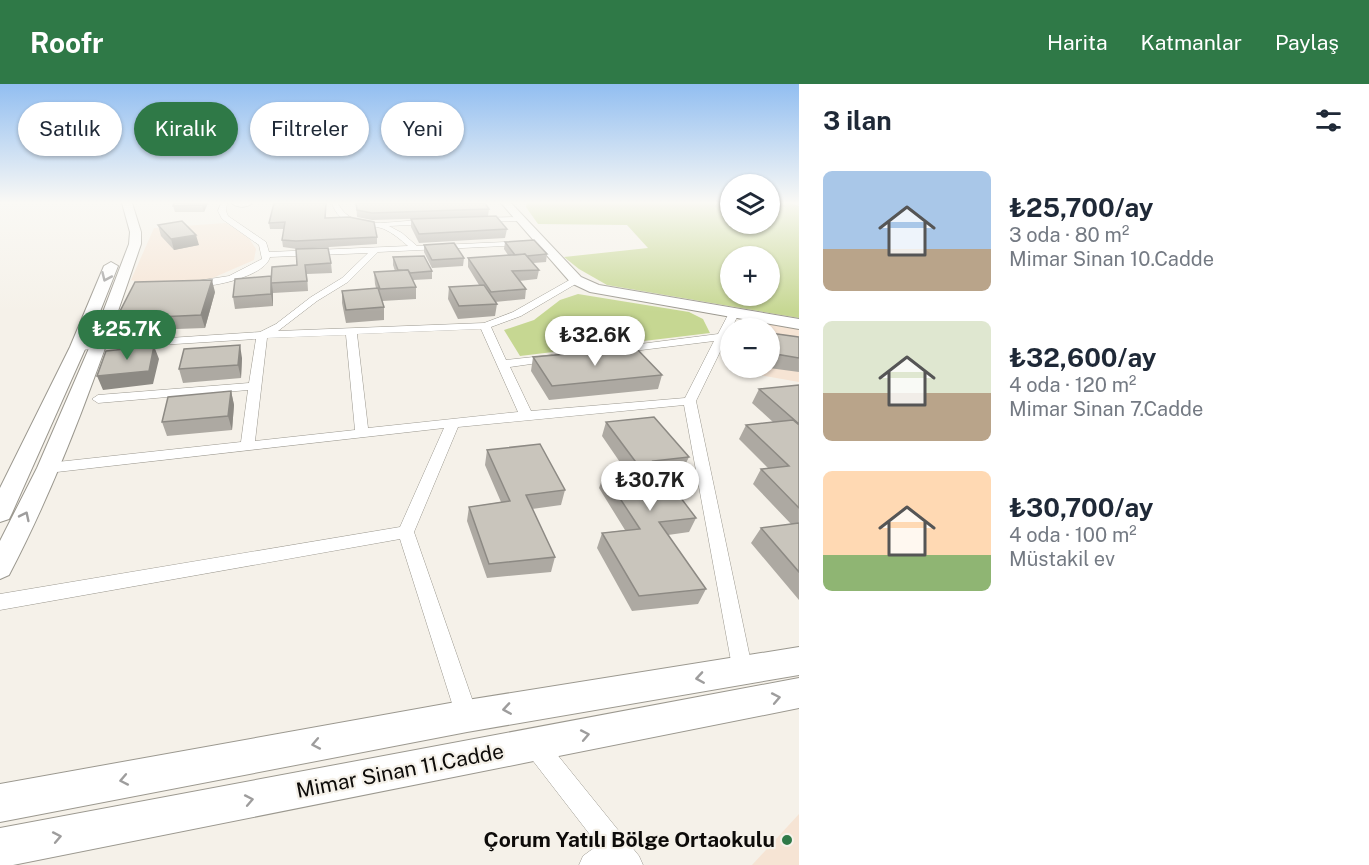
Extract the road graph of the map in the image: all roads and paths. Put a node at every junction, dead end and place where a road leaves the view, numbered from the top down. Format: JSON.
{"nodes":[{"id":1,"x":123,"y":239,"type":"edge"},
{"id":2,"x":136,"y":239,"type":"edge"},
{"id":3,"x":258,"y":239,"type":"edge"},
{"id":4,"x":404,"y":239,"type":"edge"},
{"id":5,"x":541,"y":239,"type":"edge"},
{"id":6,"x":543,"y":242,"type":"junction"},
{"id":7,"x":415,"y":248,"type":"junction"},
{"id":8,"x":376,"y":250,"type":"junction"},
{"id":9,"x":266,"y":255,"type":"junction"},
{"id":10,"x":576,"y":280,"type":"junction"},
{"id":11,"x":188,"y":284,"type":"edge"},
{"id":12,"x":734,"y":313,"type":"junction"},
{"id":13,"x":732,"y":318,"type":"edge"},
{"id":14,"x":799,"y":324,"type":"edge"},
{"id":15,"x":485,"y":326,"type":"junction"},
{"id":16,"x":351,"y":332,"type":"junction"},
{"id":17,"x":262,"y":335,"type":"junction"},
{"id":18,"x":720,"y":337,"type":"edge"},
{"id":19,"x":720,"y":341,"type":"edge"},
{"id":20,"x":98,"y":346,"type":"junction"},
{"id":21,"x":78,"y":347,"type":"junction"},
{"id":22,"x":594,"y":353,"type":"edge"},
{"id":23,"x":560,"y":357,"type":"edge"},
{"id":24,"x":502,"y":364,"type":"junction"},
{"id":25,"x":255,"y":386,"type":"junction"},
{"id":26,"x":98,"y":399,"type":"dead end"},
{"id":27,"x":690,"y":401,"type":"junction"},
{"id":28,"x":526,"y":415,"type":"junction"},
{"id":29,"x":453,"y":423,"type":"junction"},
{"id":30,"x":362,"y":434,"type":"junction"},
{"id":31,"x":247,"y":446,"type":"junction"},
{"id":32,"x":48,"y":468,"type":"junction"},
{"id":33,"x":0,"y":513,"type":"edge"},
{"id":34,"x":406,"y":532,"type":"junction"},
{"id":35,"x":0,"y":568,"type":"edge"},
{"id":36,"x":0,"y":603,"type":"edge"},
{"id":37,"x":799,"y":661,"type":"edge"},
{"id":38,"x":743,"y":672,"type":"junction"},
{"id":39,"x":799,"y":693,"type":"edge"},
{"id":40,"x":467,"y":716,"type":"junction"},
{"id":41,"x":535,"y":745,"type":"junction"},
{"id":42,"x":0,"y":803,"type":"edge"},
{"id":43,"x":0,"y":848,"type":"edge"},
{"id":44,"x":623,"y":856,"type":"edge"},
{"id":45,"x":592,"y":865,"type":"edge"}],
"edges":[{"from":1,"to":21,"type":"street","one_way":true},
{"from":2,"to":20,"type":"street"},
{"from":3,"to":9,"type":"street"},
{"from":4,"to":7,"type":"street"},
{"from":5,"to":6,"type":"street"},
{"from":6,"to":7,"type":"street"},
{"from":6,"to":10,"type":"street"},
{"from":7,"to":8,"type":"street"},
{"from":8,"to":9,"type":"street"},
{"from":8,"to":17,"type":"street"},
{"from":9,"to":11,"type":"street"},
{"from":10,"to":12,"type":"street"},
{"from":10,"to":15,"type":"street"},
{"from":12,"to":13,"type":"street"},
{"from":12,"to":14,"type":"street"},
{"from":15,"to":16,"type":"street"},
{"from":15,"to":24,"type":"street"},
{"from":16,"to":17,"type":"street"},
{"from":16,"to":30,"type":"street"},
{"from":17,"to":20,"type":"street"},
{"from":17,"to":25,"type":"street"},
{"from":18,"to":22,"type":"street"},
{"from":19,"to":27,"type":"street"},
{"from":20,"to":21,"type":"street"},
{"from":20,"to":32,"type":"street"},
{"from":21,"to":33,"type":"street"},
{"from":23,"to":24,"type":"street"},
{"from":24,"to":28,"type":"street"},
{"from":25,"to":26,"type":"street"},
{"from":25,"to":31,"type":"street"},
{"from":27,"to":28,"type":"street"},
{"from":27,"to":38,"type":"street"},
{"from":28,"to":29,"type":"street"},
{"from":29,"to":30,"type":"street"},
{"from":29,"to":34,"type":"street"},
{"from":30,"to":31,"type":"street"},
{"from":31,"to":32,"type":"street"},
{"from":35,"to":32,"type":"street","one_way":true},
{"from":34,"to":36,"type":"street"},
{"from":34,"to":40,"type":"street"},
{"from":37,"to":38,"type":"street"},
{"from":38,"to":40,"type":"street","one_way":true},
{"from":41,"to":39,"type":"street","name":"Mimar Sinan 11.Cadde","one_way":true},
{"from":40,"to":42,"type":"street","one_way":true},
{"from":43,"to":41,"type":"street","name":"Mimar Sinan 11.Cadde","one_way":true},
{"from":41,"to":44,"type":"street"},
{"from":44,"to":45,"type":"street"}]}
